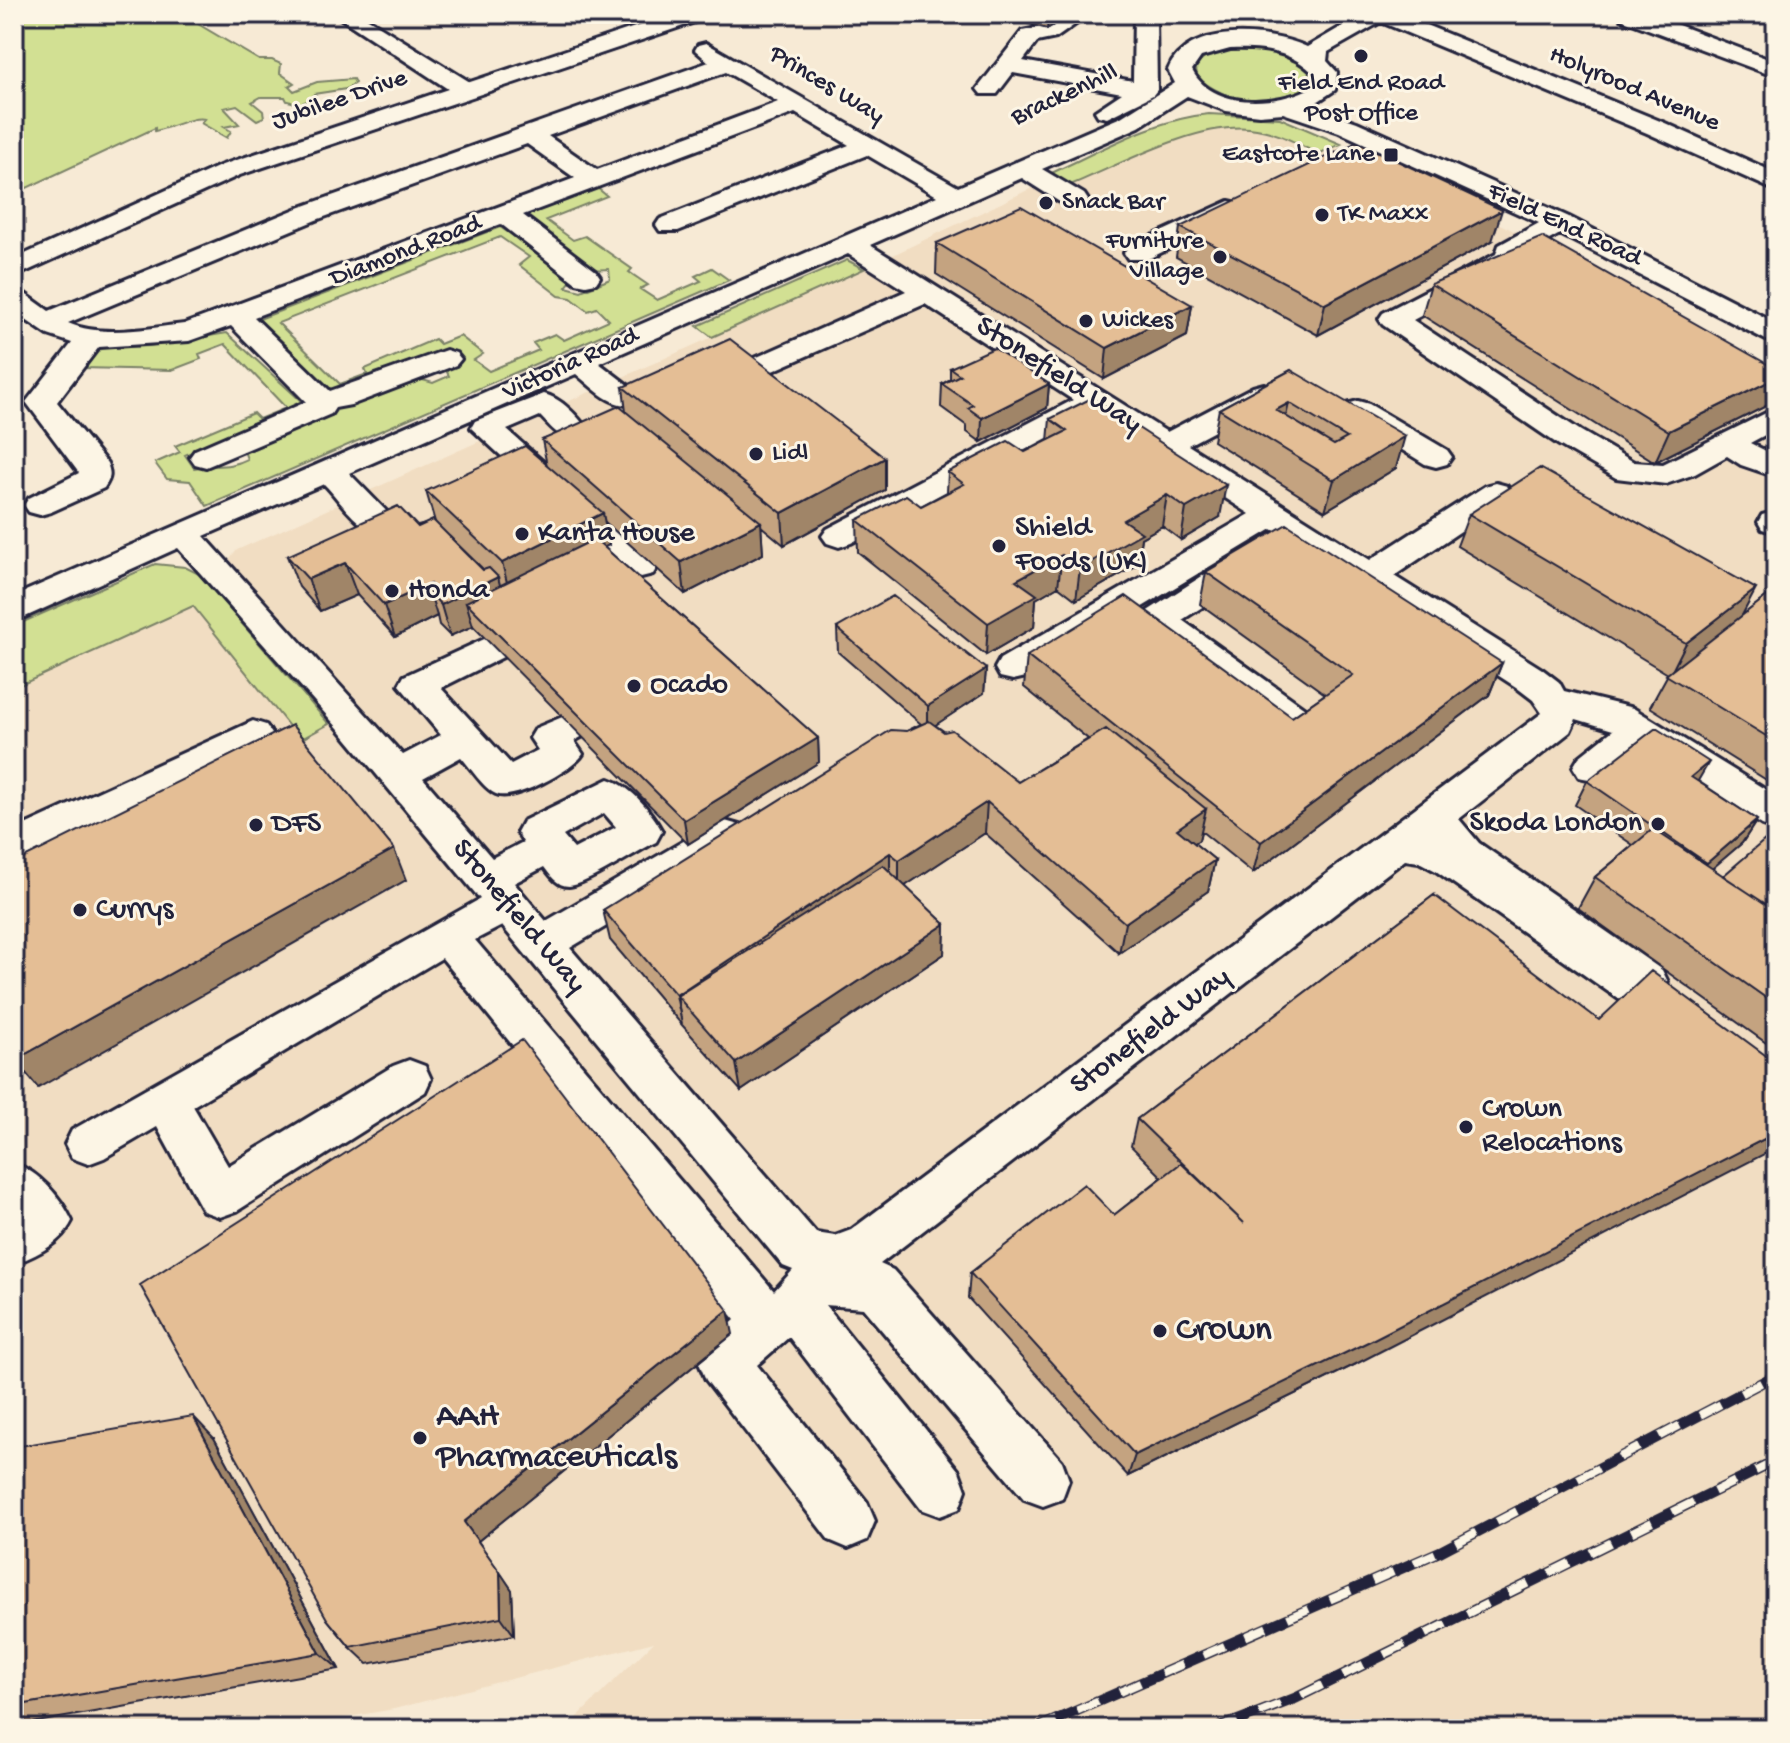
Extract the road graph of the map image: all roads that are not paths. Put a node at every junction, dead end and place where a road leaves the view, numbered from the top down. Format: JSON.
{"nodes":[{"id":1,"x":389,"y":14,"type":"edge"},
{"id":2,"x":696,"y":14,"type":"edge"},
{"id":3,"x":1079,"y":14,"type":"edge"},
{"id":4,"x":1145,"y":14,"type":"edge"},
{"id":5,"x":1380,"y":14,"type":"edge"},
{"id":6,"x":1629,"y":14,"type":"edge"},
{"id":7,"x":354,"y":19,"type":"edge"},
{"id":8,"x":662,"y":25,"type":"junction"},
{"id":9,"x":1199,"y":29,"type":"dead end"},
{"id":10,"x":1230,"y":42,"type":"junction"},
{"id":11,"x":1267,"y":43,"type":"junction"},
{"id":12,"x":1316,"y":61,"type":"junction"},
{"id":13,"x":728,"y":63,"type":"junction"},
{"id":14,"x":1006,"y":65,"type":"junction"},
{"id":15,"x":1776,"y":70,"type":"edge"},
{"id":16,"x":1188,"y":85,"type":"junction"},
{"id":17,"x":989,"y":89,"type":"dead end"},
{"id":18,"x":466,"y":90,"type":"junction"},
{"id":19,"x":1145,"y":90,"type":"junction"},
{"id":20,"x":1323,"y":90,"type":"junction"},
{"id":21,"x":796,"y":104,"type":"junction"},
{"id":22,"x":1238,"y":105,"type":"junction"},
{"id":23,"x":1286,"y":106,"type":"junction"},
{"id":24,"x":1130,"y":122,"type":"junction"},
{"id":25,"x":1348,"y":127,"type":"junction"},
{"id":26,"x":528,"y":133,"type":"junction"},
{"id":27,"x":1373,"y":140,"type":"junction"},
{"id":28,"x":868,"y":146,"type":"junction"},
{"id":29,"x":1343,"y":153,"type":"edge"},
{"id":30,"x":1024,"y":169,"type":"junction"},
{"id":31,"x":593,"y":179,"type":"junction"},
{"id":32,"x":1776,"y":183,"type":"edge"},
{"id":33,"x":948,"y":192,"type":"junction"},
{"id":34,"x":1250,"y":199,"type":"edge"},
{"id":35,"x":1075,"y":200,"type":"dead end"},
{"id":36,"x":505,"y":214,"type":"junction"},
{"id":37,"x":1560,"y":223,"type":"junction"},
{"id":38,"x":669,"y":225,"type":"dead end"},
{"id":39,"x":851,"y":244,"type":"junction"},
{"id":40,"x":1138,"y":253,"type":"dead end"},
{"id":41,"x":1511,"y":257,"type":"junction"},
{"id":42,"x":1543,"y":263,"type":"edge"},
{"id":43,"x":14,"y":269,"type":"edge"},
{"id":44,"x":589,"y":281,"type":"dead end"},
{"id":45,"x":928,"y":292,"type":"junction"},
{"id":46,"x":14,"y":299,"type":"edge"},
{"id":47,"x":237,"y":316,"type":"junction"},
{"id":48,"x":48,"y":321,"type":"junction"},
{"id":49,"x":1776,"y":334,"type":"edge"},
{"id":50,"x":92,"y":337,"type":"junction"},
{"id":51,"x":446,"y":359,"type":"dead end"},
{"id":52,"x":579,"y":362,"type":"junction"},
{"id":53,"x":758,"y":367,"type":"edge"},
{"id":54,"x":1285,"y":382,"type":"edge"},
{"id":55,"x":626,"y":398,"type":"edge"},
{"id":56,"x":1336,"y":398,"type":"edge"},
{"id":57,"x":322,"y":400,"type":"junction"},
{"id":58,"x":1096,"y":400,"type":"junction"},
{"id":59,"x":1776,"y":417,"type":"edge"},
{"id":60,"x":486,"y":428,"type":"junction"},
{"id":61,"x":574,"y":432,"type":"edge"},
{"id":62,"x":1728,"y":443,"type":"junction"},
{"id":63,"x":1165,"y":445,"type":"junction"},
{"id":64,"x":206,"y":457,"type":"dead end"},
{"id":65,"x":1436,"y":457,"type":"dead end"},
{"id":66,"x":1776,"y":467,"type":"edge"},
{"id":67,"x":339,"y":480,"type":"junction"},
{"id":68,"x":1496,"y":493,"type":"edge"},
{"id":69,"x":40,"y":505,"type":"dead end"},
{"id":70,"x":1285,"y":523,"type":"junction"},
{"id":71,"x":381,"y":525,"type":"edge"},
{"id":72,"x":183,"y":533,"type":"junction"},
{"id":73,"x":839,"y":536,"type":"dead end"},
{"id":74,"x":641,"y":566,"type":"dead end"},
{"id":75,"x":1370,"y":576,"type":"junction"},
{"id":76,"x":14,"y":610,"type":"edge"},
{"id":77,"x":493,"y":647,"type":"edge"},
{"id":78,"x":1013,"y":668,"type":"dead end"},
{"id":79,"x":1554,"y":701,"type":"junction"},
{"id":80,"x":1296,"y":720,"type":"edge"},
{"id":81,"x":572,"y":726,"type":"edge"},
{"id":82,"x":1640,"y":729,"type":"junction"},
{"id":83,"x":253,"y":734,"type":"dead end"},
{"id":84,"x":466,"y":738,"type":"junction"},
{"id":85,"x":1592,"y":767,"type":"dead end"},
{"id":86,"x":398,"y":775,"type":"junction"},
{"id":87,"x":1438,"y":814,"type":"junction"},
{"id":88,"x":1776,"y":815,"type":"edge"},
{"id":89,"x":756,"y":817,"type":"edge"},
{"id":90,"x":537,"y":831,"type":"dead end"},
{"id":91,"x":1399,"y":844,"type":"junction"},
{"id":92,"x":14,"y":847,"type":"edge"},
{"id":93,"x":497,"y":892,"type":"junction"},
{"id":94,"x":447,"y":935,"type":"junction"},
{"id":95,"x":542,"y":944,"type":"junction"},
{"id":96,"x":409,"y":1079,"type":"dead end"},
{"id":97,"x":165,"y":1099,"type":"junction"},
{"id":98,"x":88,"y":1144,"type":"dead end"},
{"id":99,"x":14,"y":1184,"type":"edge"},
{"id":100,"x":14,"y":1242,"type":"edge"},
{"id":101,"x":800,"y":1292,"type":"junction"},
{"id":102,"x":1043,"y":1480,"type":"dead end"},
{"id":103,"x":940,"y":1490,"type":"dead end"},
{"id":104,"x":848,"y":1521,"type":"dead end"}],
"edges":[{"from":1,"to":7,"type":"street"},
{"from":2,"to":8,"type":"street","name":"Jubilee Drive"},
{"from":3,"to":14,"type":"street"},
{"from":4,"to":19,"type":"street","name":"Brackenhill"},
{"from":5,"to":11,"type":"street"},
{"from":5,"to":12,"type":"street"},
{"from":5,"to":32,"type":"street","name":"Holyrood Avenue"},
{"from":6,"to":15,"type":"street"},
{"from":7,"to":18,"type":"street"},
{"from":8,"to":13,"type":"street","name":"Princes Way"},
{"from":8,"to":18,"type":"street","name":"Jubilee Drive"},
{"from":9,"to":10,"type":"street"},
{"from":10,"to":11,"type":"street"},
{"from":10,"to":16,"type":"street"},
{"from":11,"to":12,"type":"street"},
{"from":12,"to":20,"type":"street","name":"Field End Road"},
{"from":13,"to":21,"type":"street","name":"Princes Way"},
{"from":13,"to":26,"type":"street"},
{"from":14,"to":17,"type":"street"},
{"from":14,"to":19,"type":"street"},
{"from":16,"to":22,"type":"street"},
{"from":16,"to":24,"type":"street","name":"Victoria Road"},
{"from":18,"to":43,"type":"street","name":"Jubilee Drive"},
{"from":19,"to":33,"type":"street","name":"Brackenhill"},
{"from":20,"to":23,"type":"street"},
{"from":20,"to":25,"type":"street","name":"Field End Road"},
{"from":21,"to":28,"type":"street","name":"Princes Way"},
{"from":21,"to":31,"type":"street","name":"Diamond Road"},
{"from":22,"to":23,"type":"street"},
{"from":22,"to":24,"type":"street","name":"Victoria Road"},
{"from":23,"to":25,"type":"street","name":"Field End Road"},
{"from":24,"to":30,"type":"street","name":"Victoria Road"},
{"from":25,"to":27,"type":"street","name":"Field End Road"},
{"from":26,"to":31,"type":"street"},
{"from":26,"to":48,"type":"street"},
{"from":27,"to":29,"type":"street"},
{"from":27,"to":37,"type":"street","name":"Field End Road"},
{"from":28,"to":33,"type":"street","name":"Princes Way"},
{"from":28,"to":38,"type":"street"},
{"from":30,"to":33,"type":"street","name":"Victoria Road"},
{"from":30,"to":35,"type":"street"},
{"from":31,"to":36,"type":"street","name":"Diamond Road"},
{"from":33,"to":39,"type":"street","name":"Victoria Road"},
{"from":34,"to":40,"type":"street"},
{"from":36,"to":44,"type":"street"},
{"from":36,"to":47,"type":"street","name":"Diamond Road"},
{"from":37,"to":41,"type":"street"},
{"from":37,"to":49,"type":"street","name":"Field End Road"},
{"from":39,"to":45,"type":"street","name":"Stonefield Way"},
{"from":39,"to":52,"type":"street","name":"Victoria Road"},
{"from":41,"to":42,"type":"street"},
{"from":41,"to":62,"type":"street"},
{"from":45,"to":53,"type":"street"},
{"from":45,"to":58,"type":"street","name":"Stonefield Way"},
{"from":46,"to":48,"type":"street","name":"Diamond Road"},
{"from":47,"to":50,"type":"street","name":"Diamond Road"},
{"from":47,"to":57,"type":"street"},
{"from":48,"to":50,"type":"street","name":"Diamond Road"},
{"from":50,"to":69,"type":"street"},
{"from":51,"to":57,"type":"street"},
{"from":52,"to":55,"type":"street"},
{"from":52,"to":67,"type":"street","name":"Victoria Road"},
{"from":54,"to":63,"type":"street"},
{"from":56,"to":65,"type":"street"},
{"from":57,"to":64,"type":"street"},
{"from":58,"to":63,"type":"street","name":"Stonefield Way"},
{"from":58,"to":73,"type":"street"},
{"from":59,"to":62,"type":"street"},
{"from":60,"to":61,"type":"street"},
{"from":60,"to":67,"type":"street"},
{"from":60,"to":74,"type":"street"},
{"from":62,"to":66,"type":"street"},
{"from":63,"to":70,"type":"street","name":"Stonefield Way"},
{"from":67,"to":71,"type":"street"},
{"from":67,"to":72,"type":"street","name":"Victoria Road"},
{"from":68,"to":75,"type":"street"},
{"from":70,"to":75,"type":"street","name":"Stonefield Way"},
{"from":70,"to":78,"type":"street"},
{"from":70,"to":80,"type":"street"},
{"from":72,"to":76,"type":"street","name":"Victoria Road"},
{"from":72,"to":86,"type":"street","name":"Stonefield Way"},
{"from":75,"to":79,"type":"street","name":"Stonefield Way"},
{"from":77,"to":84,"type":"street"},
{"from":79,"to":82,"type":"street"},
{"from":79,"to":87,"type":"street","name":"Stonefield Way"},
{"from":81,"to":84,"type":"street"},
{"from":82,"to":85,"type":"street"},
{"from":82,"to":88,"type":"street"},
{"from":83,"to":92,"type":"street"},
{"from":84,"to":86,"type":"street"},
{"from":86,"to":93,"type":"street","name":"Stonefield Way"},
{"from":87,"to":91,"type":"street","name":"Stonefield Way"},
{"from":87,"to":91,"type":"street"},
{"from":89,"to":95,"type":"street"},
{"from":90,"to":93,"type":"street"},
{"from":91,"to":101,"type":"street","name":"Stonefield Way"},
{"from":93,"to":94,"type":"street"},
{"from":93,"to":95,"type":"street","name":"Stonefield Way"},
{"from":94,"to":97,"type":"street"},
{"from":94,"to":101,"type":"street"},
{"from":95,"to":101,"type":"street","name":"Stonefield Way"},
{"from":96,"to":97,"type":"street"},
{"from":97,"to":98,"type":"street"},
{"from":99,"to":100,"type":"street"},
{"from":101,"to":102,"type":"street"},
{"from":101,"to":103,"type":"street"},
{"from":101,"to":104,"type":"street"}]}
